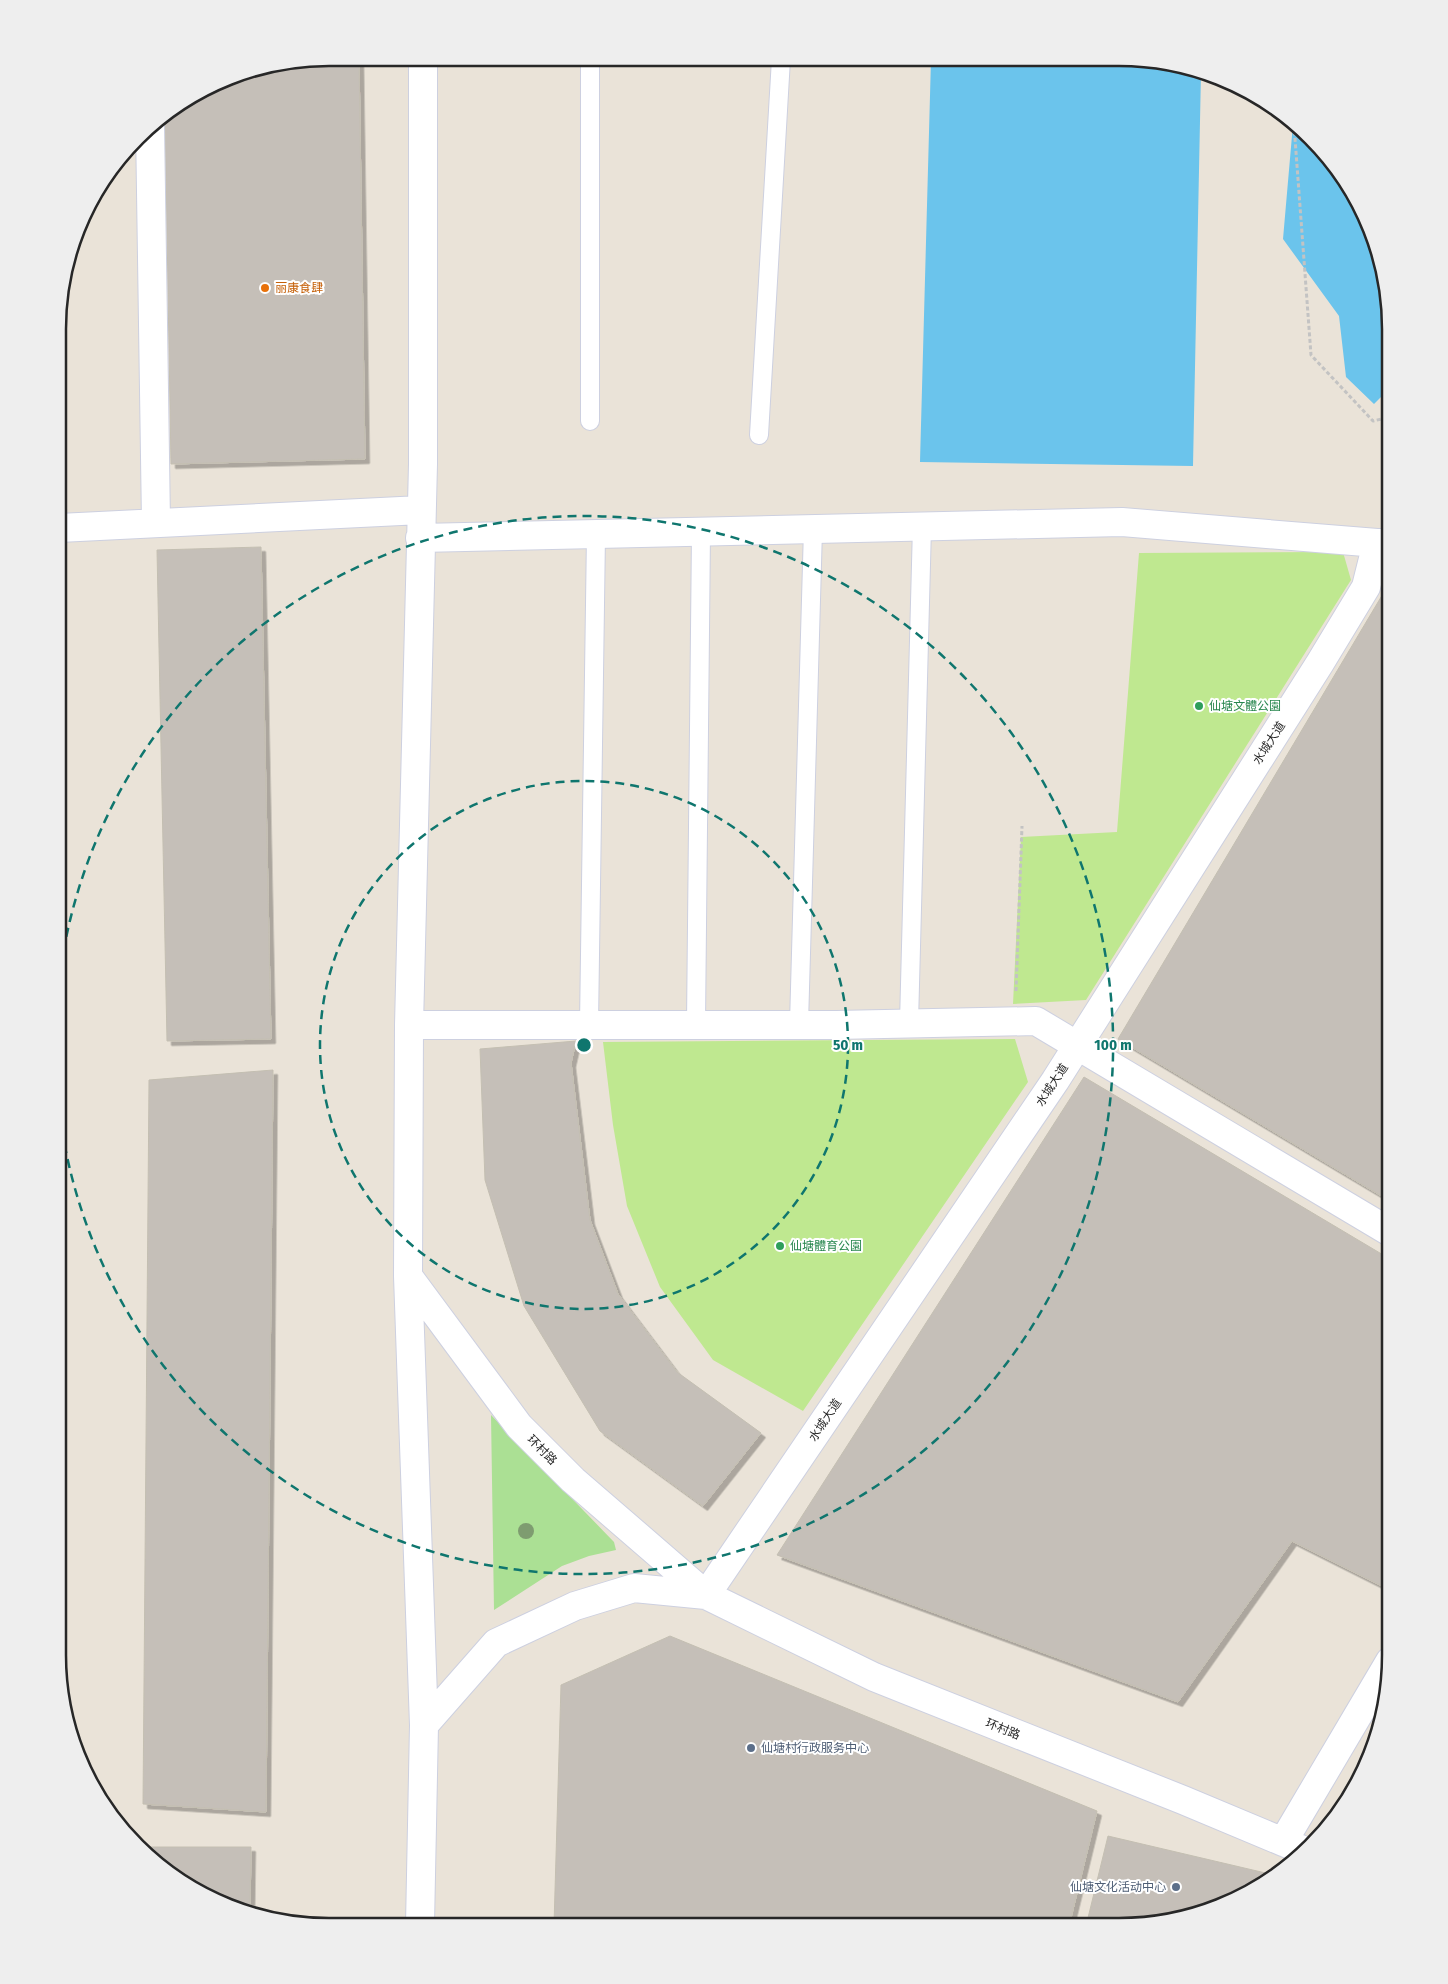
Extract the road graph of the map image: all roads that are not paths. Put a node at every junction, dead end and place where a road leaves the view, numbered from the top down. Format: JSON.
{"nodes":[{"id":1,"x":423,"y":66,"type":"edge"},
{"id":2,"x":590,"y":66,"type":"edge"},
{"id":3,"x":781,"y":66,"type":"edge"},
{"id":4,"x":150,"y":137,"type":"edge"},
{"id":5,"x":590,"y":421,"type":"dead end"},
{"id":6,"x":758,"y":435,"type":"dead end"},
{"id":7,"x":421,"y":510,"type":"junction"},
{"id":8,"x":156,"y":524,"type":"junction"},
{"id":9,"x":922,"y":526,"type":"junction"},
{"id":10,"x":66,"y":528,"type":"edge"},
{"id":11,"x":813,"y":529,"type":"junction"},
{"id":12,"x":701,"y":532,"type":"junction"},
{"id":13,"x":596,"y":534,"type":"junction"},
{"id":14,"x":420,"y":538,"type":"junction"},
{"id":15,"x":1382,"y":543,"type":"edge"},
{"id":16,"x":1382,"y":548,"type":"edge"},
{"id":17,"x":909,"y":1023,"type":"junction"},
{"id":18,"x":589,"y":1024,"type":"junction"},
{"id":19,"x":696,"y":1024,"type":"junction"},
{"id":20,"x":799,"y":1024,"type":"junction"},
{"id":21,"x":408,"y":1025,"type":"junction"},
{"id":22,"x":1078,"y":1046,"type":"junction"},
{"id":23,"x":1382,"y":1227,"type":"edge"},
{"id":24,"x":408,"y":1276,"type":"junction"},
{"id":25,"x":706,"y":1595,"type":"junction"},
{"id":26,"x":1380,"y":1680,"type":"edge"},
{"id":27,"x":424,"y":1725,"type":"junction"},
{"id":28,"x":1294,"y":1847,"type":"edge"},
{"id":29,"x":420,"y":1918,"type":"edge"}],
"edges":[{"from":1,"to":7,"type":"street"},
{"from":2,"to":5,"type":"lane"},
{"from":3,"to":6,"type":"lane"},
{"from":4,"to":8,"type":"street"},
{"from":7,"to":8,"type":"street"},
{"from":7,"to":14,"type":"street"},
{"from":8,"to":10,"type":"street"},
{"from":9,"to":11,"type":"street"},
{"from":9,"to":15,"type":"street"},
{"from":9,"to":17,"type":"lane"},
{"from":11,"to":12,"type":"street"},
{"from":11,"to":20,"type":"lane"},
{"from":12,"to":13,"type":"street"},
{"from":12,"to":19,"type":"lane"},
{"from":13,"to":14,"type":"street"},
{"from":13,"to":18,"type":"lane"},
{"from":14,"to":21,"type":"street"},
{"from":16,"to":22,"type":"street","name":"水城大道"},
{"from":17,"to":20,"type":"street"},
{"from":17,"to":22,"type":"street"},
{"from":18,"to":19,"type":"street"},
{"from":18,"to":21,"type":"street"},
{"from":19,"to":20,"type":"street"},
{"from":21,"to":24,"type":"street"},
{"from":22,"to":23,"type":"street"},
{"from":22,"to":25,"type":"street","name":"水城大道"},
{"from":24,"to":25,"type":"street","name":"环村路"},
{"from":24,"to":27,"type":"street"},
{"from":25,"to":27,"type":"street","name":"环村路"},
{"from":25,"to":28,"type":"street","name":"环村路"},
{"from":26,"to":28,"type":"street"},
{"from":27,"to":29,"type":"street"}]}
